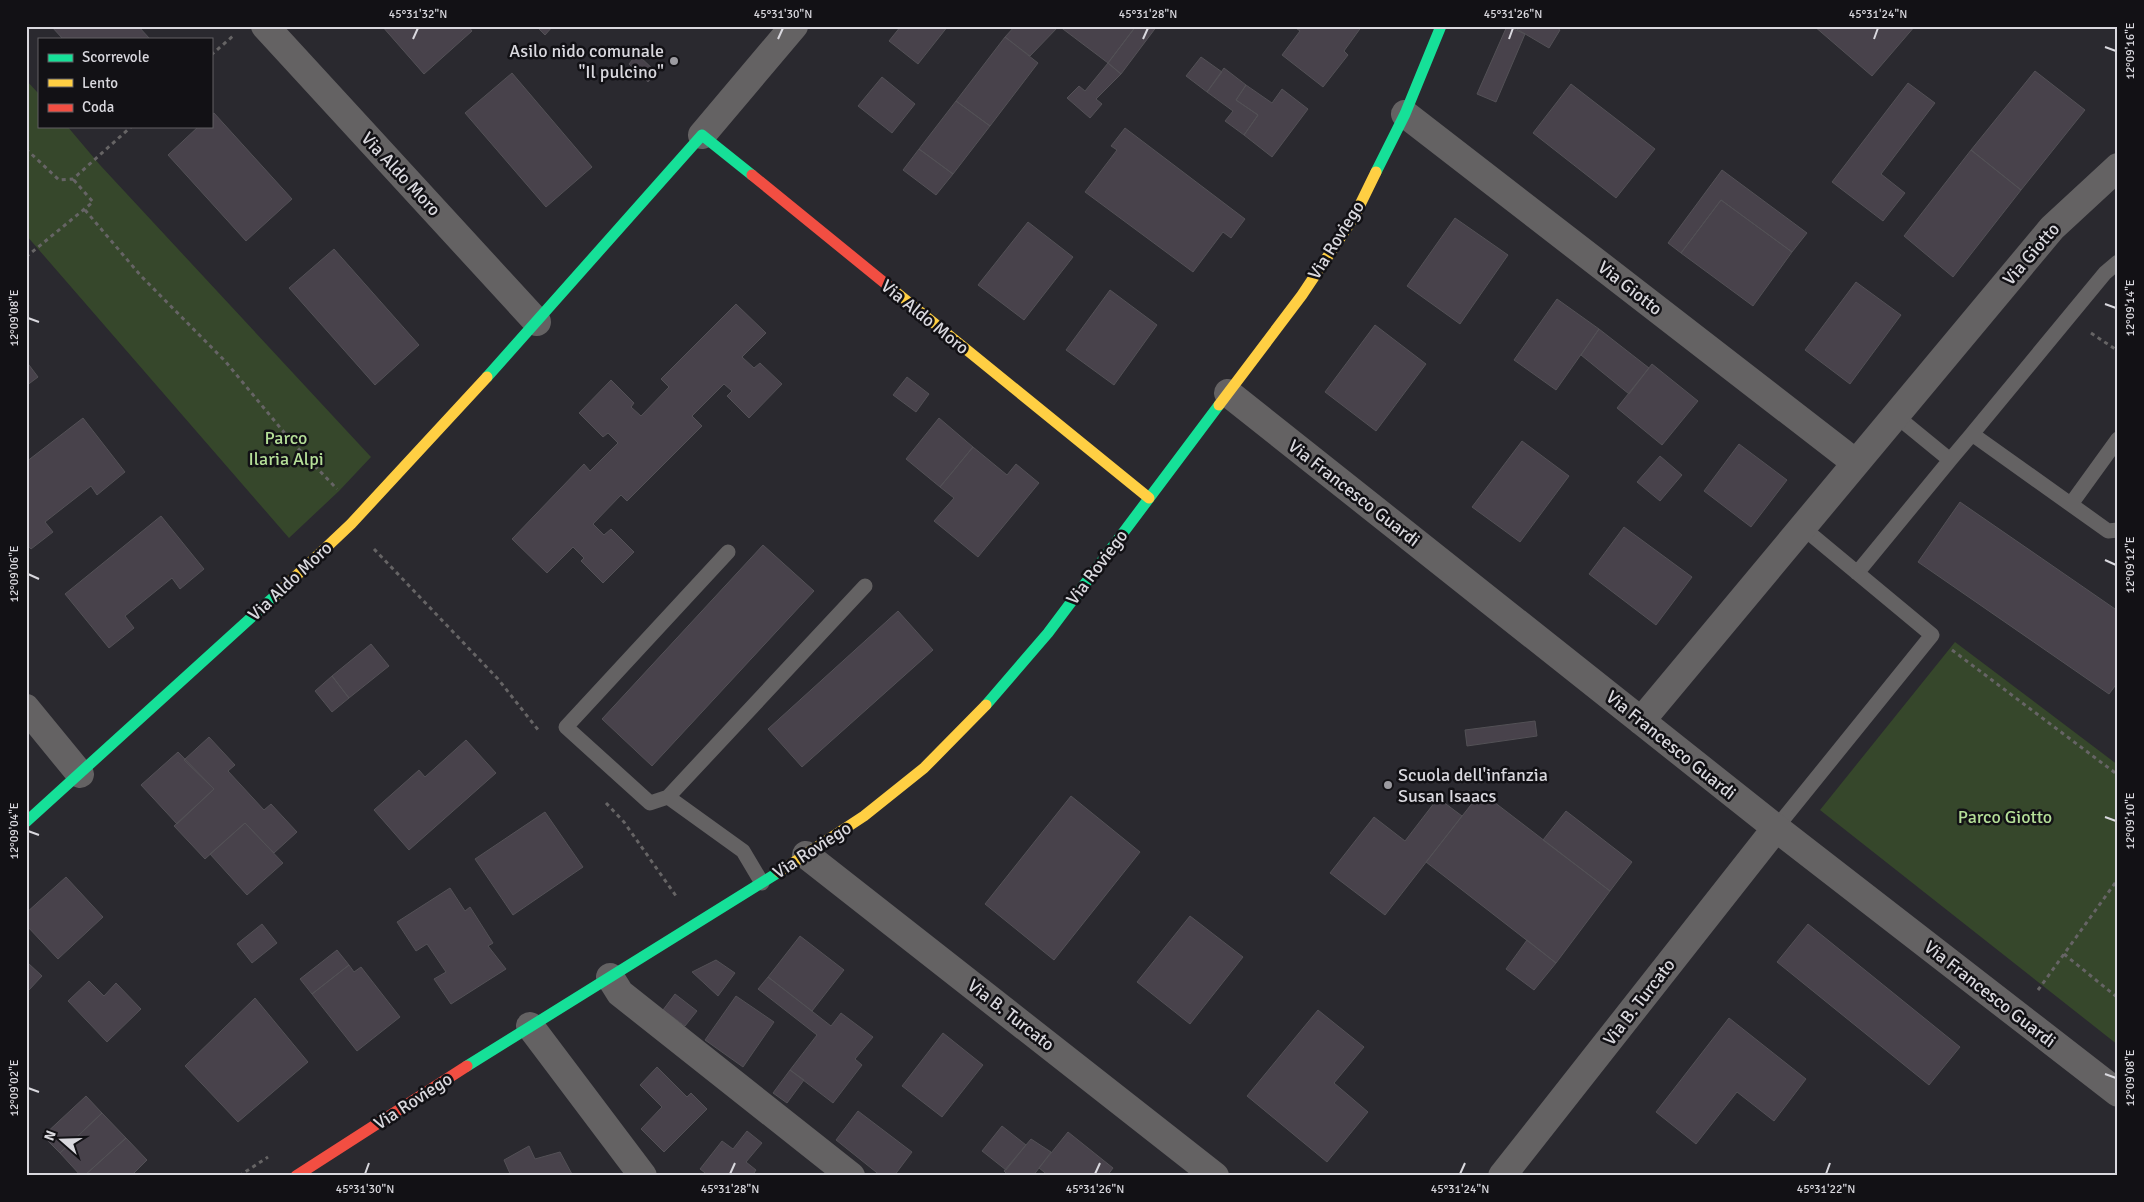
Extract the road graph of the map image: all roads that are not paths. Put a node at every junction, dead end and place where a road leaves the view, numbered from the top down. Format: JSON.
{"nodes":[{"id":1,"x":265,"y":26,"type":"edge"},
{"id":2,"x":794,"y":26,"type":"edge"},
{"id":3,"x":1441,"y":26,"type":"edge"},
{"id":4,"x":1404,"y":114,"type":"junction"},
{"id":5,"x":702,"y":135,"type":"junction"},
{"id":6,"x":2118,"y":167,"type":"edge"},
{"id":7,"x":2118,"y":262,"type":"edge"},
{"id":8,"x":537,"y":322,"type":"junction"},
{"id":9,"x":1228,"y":392,"type":"junction"},
{"id":10,"x":1895,"y":416,"type":"junction"},
{"id":11,"x":1972,"y":434,"type":"junction"},
{"id":12,"x":2118,"y":439,"type":"edge"},
{"id":13,"x":1950,"y":460,"type":"junction"},
{"id":14,"x":1856,"y":463,"type":"junction"},
{"id":15,"x":1149,"y":498,"type":"junction"},
{"id":16,"x":2071,"y":504,"type":"junction"},
{"id":17,"x":1802,"y":528,"type":"junction"},
{"id":18,"x":2118,"y":530,"type":"edge"},
{"id":19,"x":728,"y":552,"type":"dead end"},
{"id":20,"x":1857,"y":572,"type":"junction"},
{"id":21,"x":865,"y":586,"type":"dead end"},
{"id":22,"x":26,"y":708,"type":"edge"},
{"id":23,"x":1641,"y":721,"type":"junction"},
{"id":24,"x":80,"y":774,"type":"junction"},
{"id":25,"x":668,"y":797,"type":"junction"},
{"id":26,"x":26,"y":822,"type":"edge"},
{"id":27,"x":1776,"y":828,"type":"junction"},
{"id":28,"x":806,"y":855,"type":"junction"},
{"id":29,"x":762,"y":883,"type":"junction"},
{"id":30,"x":610,"y":977,"type":"junction"},
{"id":31,"x":530,"y":1026,"type":"junction"},
{"id":32,"x":2118,"y":1093,"type":"edge"},
{"id":33,"x":296,"y":1176,"type":"edge"},
{"id":34,"x":643,"y":1176,"type":"edge"},
{"id":35,"x":852,"y":1176,"type":"edge"},
{"id":36,"x":1215,"y":1176,"type":"edge"},
{"id":37,"x":1502,"y":1176,"type":"edge"}],
"edges":[{"from":1,"to":8,"type":"street","name":"Via Aldo Moro"},
{"from":2,"to":5,"type":"street","name":"Via Aldo Moro"},
{"from":3,"to":4,"type":"street","name":"Via Roviego"},
{"from":4,"to":9,"type":"street","name":"Via Roviego"},
{"from":4,"to":14,"type":"street","name":"Via Giotto"},
{"from":5,"to":8,"type":"street","name":"Via Aldo Moro"},
{"from":5,"to":15,"type":"street","name":"Via Aldo Moro"},
{"from":6,"to":10,"type":"street","name":"Via Giotto"},
{"from":7,"to":11,"type":"lane"},
{"from":8,"to":24,"type":"street","name":"Via Aldo Moro"},
{"from":9,"to":15,"type":"street","name":"Via Roviego"},
{"from":9,"to":23,"type":"street","name":"Via Francesco Guardi"},
{"from":10,"to":13,"type":"lane"},
{"from":10,"to":14,"type":"street","name":"Via Giotto"},
{"from":11,"to":13,"type":"lane"},
{"from":11,"to":16,"type":"lane"},
{"from":12,"to":16,"type":"lane"},
{"from":13,"to":20,"type":"lane"},
{"from":14,"to":17,"type":"street","name":"Via Giotto"},
{"from":15,"to":28,"type":"street","name":"Via Roviego"},
{"from":16,"to":18,"type":"lane"},
{"from":17,"to":20,"type":"lane"},
{"from":17,"to":23,"type":"street","name":"Via Giotto"},
{"from":19,"to":25,"type":"lane"},
{"from":20,"to":27,"type":"lane"},
{"from":21,"to":25,"type":"lane"},
{"from":22,"to":24,"type":"street"},
{"from":23,"to":27,"type":"street","name":"Via Francesco Guardi"},
{"from":24,"to":26,"type":"street","name":"Via Aldo Moro"},
{"from":25,"to":29,"type":"lane"},
{"from":27,"to":32,"type":"street","name":"Via Francesco Guardi"},
{"from":27,"to":37,"type":"street","name":"Via B. Turcato"},
{"from":28,"to":29,"type":"street","name":"Via Roviego"},
{"from":28,"to":36,"type":"street","name":"Via B. Turcato"},
{"from":29,"to":30,"type":"street","name":"Via Roviego"},
{"from":30,"to":31,"type":"street","name":"Via Roviego"},
{"from":30,"to":35,"type":"street"},
{"from":31,"to":33,"type":"street","name":"Via Roviego"},
{"from":31,"to":34,"type":"street"}]}
